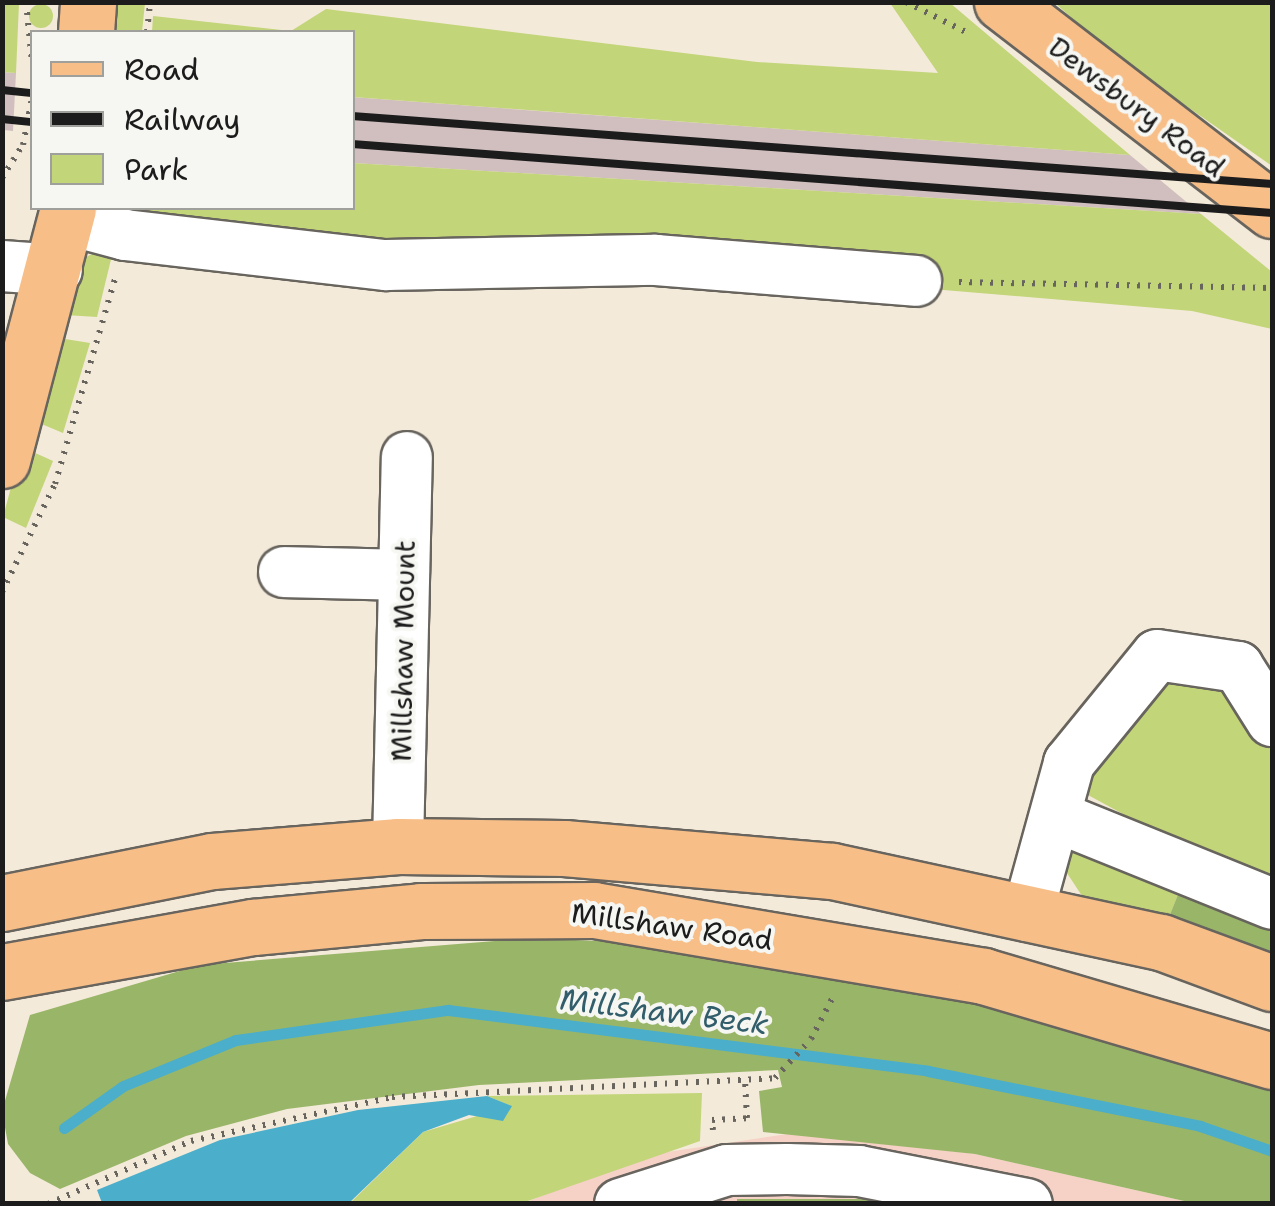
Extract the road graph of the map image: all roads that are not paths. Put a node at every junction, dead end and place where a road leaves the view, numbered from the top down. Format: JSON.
{"nodes":[{"id":1,"x":88,"y":2,"type":"edge"},
{"id":2,"x":1002,"y":2,"type":"edge"},
{"id":3,"x":86,"y":30,"type":"edge"},
{"id":4,"x":1272,"y":210,"type":"edge"},
{"id":5,"x":64,"y":232,"type":"edge"},
{"id":6,"x":2,"y":266,"type":"edge"},
{"id":7,"x":916,"y":281,"type":"road end"},
{"id":8,"x":407,"y":456,"type":"dead end"},
{"id":9,"x":2,"y":460,"type":"edge"},
{"id":10,"x":285,"y":566,"type":"dead end"},
{"id":11,"x":404,"y":569,"type":"junction"},
{"id":12,"x":1272,"y":721,"type":"edge"},
{"id":13,"x":1057,"y":817,"type":"junction"},
{"id":14,"x":398,"y":846,"type":"junction"},
{"id":15,"x":2,"y":903,"type":"edge"},
{"id":16,"x":1272,"y":904,"type":"edge"},
{"id":17,"x":1028,"y":916,"type":"junction"},
{"id":18,"x":2,"y":972,"type":"edge"},
{"id":19,"x":1272,"y":983,"type":"edge"},
{"id":20,"x":1272,"y":1061,"type":"edge"},
{"id":21,"x":620,"y":1204,"type":"edge"},
{"id":22,"x":1027,"y":1204,"type":"edge"}],
"edges":[{"from":1,"to":3,"type":"main road"},
{"from":2,"to":4,"type":"main road","name":"Dewsbury Road"},
{"from":5,"to":6,"type":"street"},
{"from":5,"to":7,"type":"street"},
{"from":5,"to":9,"type":"main road"},
{"from":8,"to":11,"type":"street","name":"Millshaw Mount"},
{"from":10,"to":11,"type":"street"},
{"from":11,"to":14,"type":"street","name":"Millshaw Mount"},
{"from":12,"to":13,"type":"street"},
{"from":13,"to":16,"type":"street"},
{"from":13,"to":17,"type":"street"},
{"from":14,"to":15,"type":"main road"},
{"from":14,"to":17,"type":"main road"},
{"from":17,"to":19,"type":"main road"},
{"from":18,"to":20,"type":"main road","name":"Millshaw Road"},
{"from":21,"to":22,"type":"street"}]}
